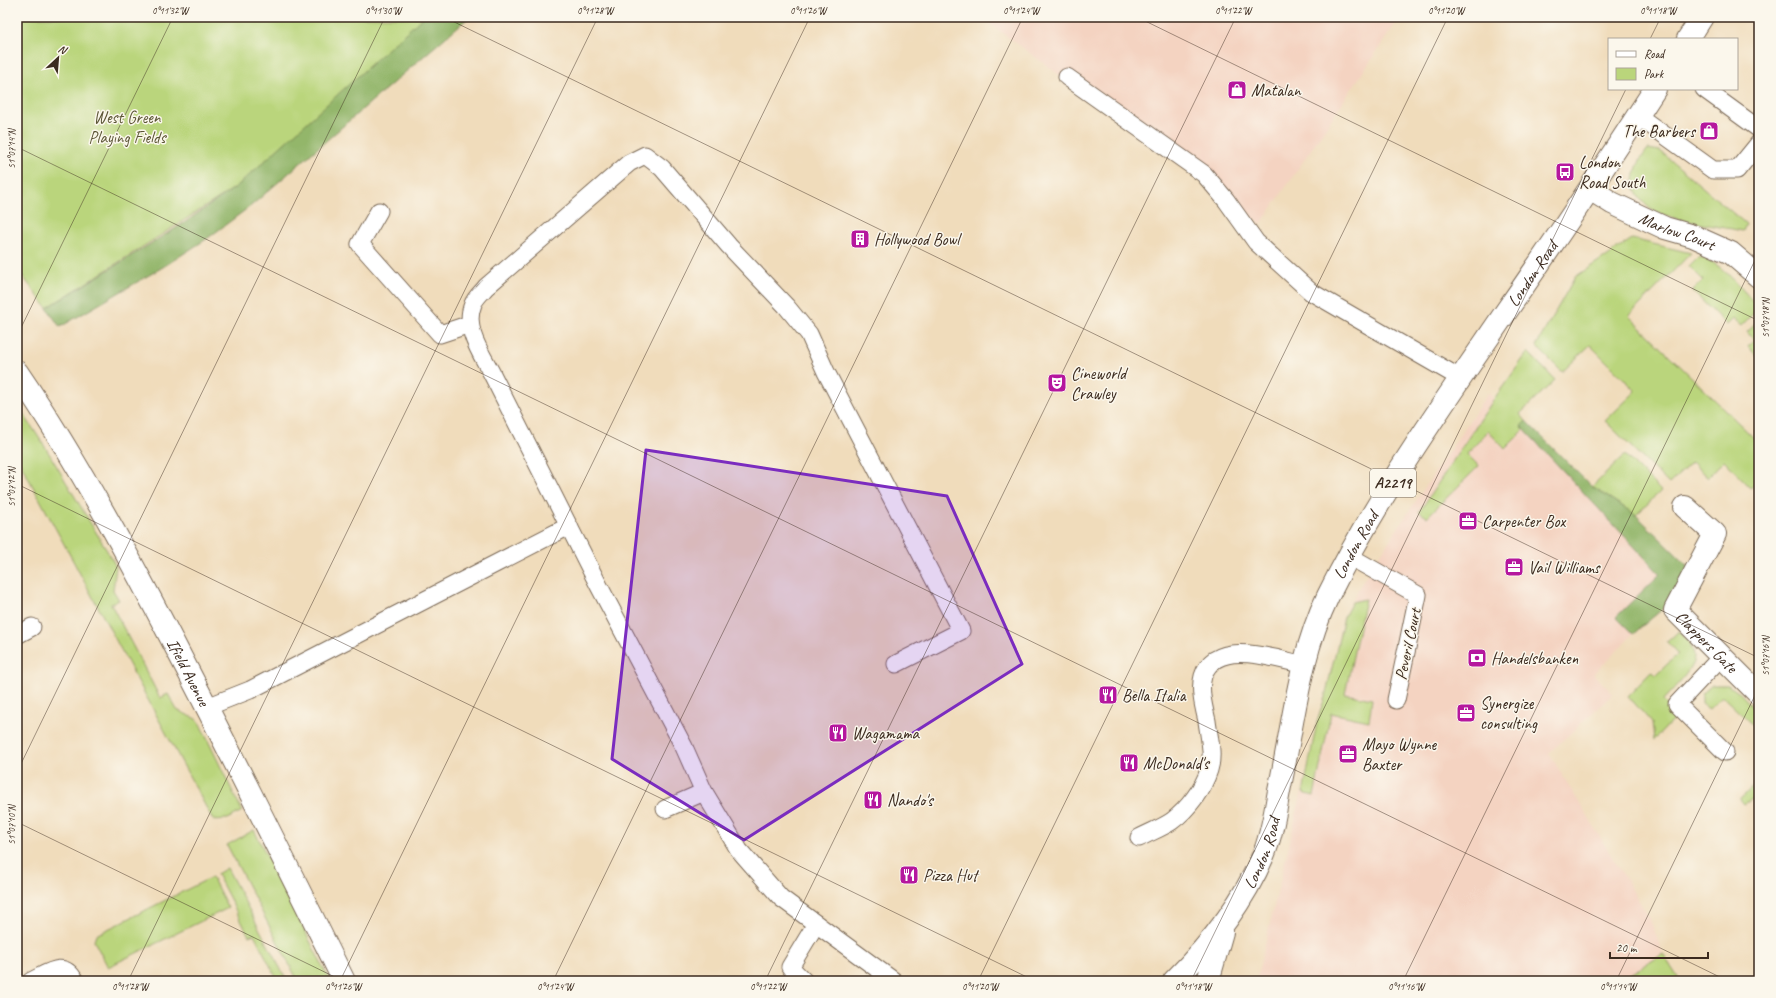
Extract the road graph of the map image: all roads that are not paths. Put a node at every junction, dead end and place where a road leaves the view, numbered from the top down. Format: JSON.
{"nodes":[{"id":1,"x":1702,"y":17,"type":"edge"},
{"id":2,"x":1689,"y":38,"type":"edge"},
{"id":3,"x":1066,"y":77,"type":"dead end"},
{"id":4,"x":1654,"y":90,"type":"edge"},
{"id":5,"x":1705,"y":90,"type":"edge"},
{"id":6,"x":1638,"y":116,"type":"junction"},
{"id":7,"x":1759,"y":129,"type":"edge"},
{"id":8,"x":1759,"y":143,"type":"edge"},
{"id":9,"x":1590,"y":189,"type":"junction"},
{"id":10,"x":379,"y":211,"type":"dead end"},
{"id":11,"x":1759,"y":277,"type":"edge"},
{"id":12,"x":470,"y":324,"type":"junction"},
{"id":13,"x":17,"y":372,"type":"edge"},
{"id":14,"x":1460,"y":378,"type":"junction"},
{"id":15,"x":1685,"y":507,"type":"dead end"},
{"id":16,"x":568,"y":526,"type":"junction"},
{"id":17,"x":1349,"y":556,"type":"junction"},
{"id":18,"x":32,"y":627,"type":"dead end"},
{"id":19,"x":17,"y":635,"type":"edge"},
{"id":20,"x":1722,"y":656,"type":"junction"},
{"id":21,"x":896,"y":664,"type":"dead end"},
{"id":22,"x":1304,"y":665,"type":"junction"},
{"id":23,"x":1759,"y":694,"type":"edge"},
{"id":24,"x":1396,"y":700,"type":"dead end"},
{"id":25,"x":207,"y":707,"type":"junction"},
{"id":26,"x":1725,"y":752,"type":"dead end"},
{"id":27,"x":704,"y":792,"type":"junction"},
{"id":28,"x":665,"y":809,"type":"dead end"},
{"id":29,"x":1139,"y":838,"type":"dead end"},
{"id":30,"x":1226,"y":921,"type":"junction"},
{"id":31,"x":816,"y":924,"type":"junction"},
{"id":32,"x":32,"y":981,"type":"edge"},
{"id":33,"x":75,"y":981,"type":"edge"},
{"id":34,"x":344,"y":981,"type":"edge"},
{"id":35,"x":804,"y":981,"type":"edge"},
{"id":36,"x":894,"y":981,"type":"edge"},
{"id":37,"x":1174,"y":981,"type":"edge"},
{"id":38,"x":1208,"y":981,"type":"edge"}],
"edges":[{"from":1,"to":2,"type":"main road"},
{"from":3,"to":14,"type":"lane"},
{"from":4,"to":6,"type":"main road","name":"London Road","number":"A2219"},
{"from":5,"to":7,"type":"lane"},
{"from":6,"to":8,"type":"lane"},
{"from":6,"to":9,"type":"main road","name":"London Road","number":"A2219"},
{"from":9,"to":11,"type":"main road","name":"Marlow Court"},
{"from":9,"to":14,"type":"main road","name":"London Road","number":"A2219"},
{"from":10,"to":12,"type":"lane"},
{"from":12,"to":16,"type":"lane"},
{"from":12,"to":21,"type":"lane"},
{"from":13,"to":25,"type":"main road","name":"Ifield Avenue"},
{"from":14,"to":17,"type":"main road","name":"London Road","number":"A2219"},
{"from":15,"to":20,"type":"main road","name":"Clappers Gate"},
{"from":16,"to":25,"type":"lane"},
{"from":16,"to":27,"type":"lane"},
{"from":17,"to":22,"type":"main road","name":"London Road","number":"A2219"},
{"from":17,"to":24,"type":"lane","name":"Peveril Court"},
{"from":18,"to":19,"type":"lane"},
{"from":20,"to":23,"type":"main road","name":"Clappers Gate"},
{"from":20,"to":26,"type":"lane"},
{"from":22,"to":29,"type":"lane"},
{"from":22,"to":30,"type":"main road","name":"London Road","number":"A2219"},
{"from":25,"to":34,"type":"main road","name":"Ifield Avenue"},
{"from":27,"to":28,"type":"lane"},
{"from":27,"to":31,"type":"lane"},
{"from":30,"to":37,"type":"main road","name":"London Road","number":"A2219"},
{"from":30,"to":38,"type":"main road","name":"London Road","number":"A2219"},
{"from":31,"to":35,"type":"lane"},
{"from":31,"to":36,"type":"lane"},
{"from":32,"to":33,"type":"lane"}]}
